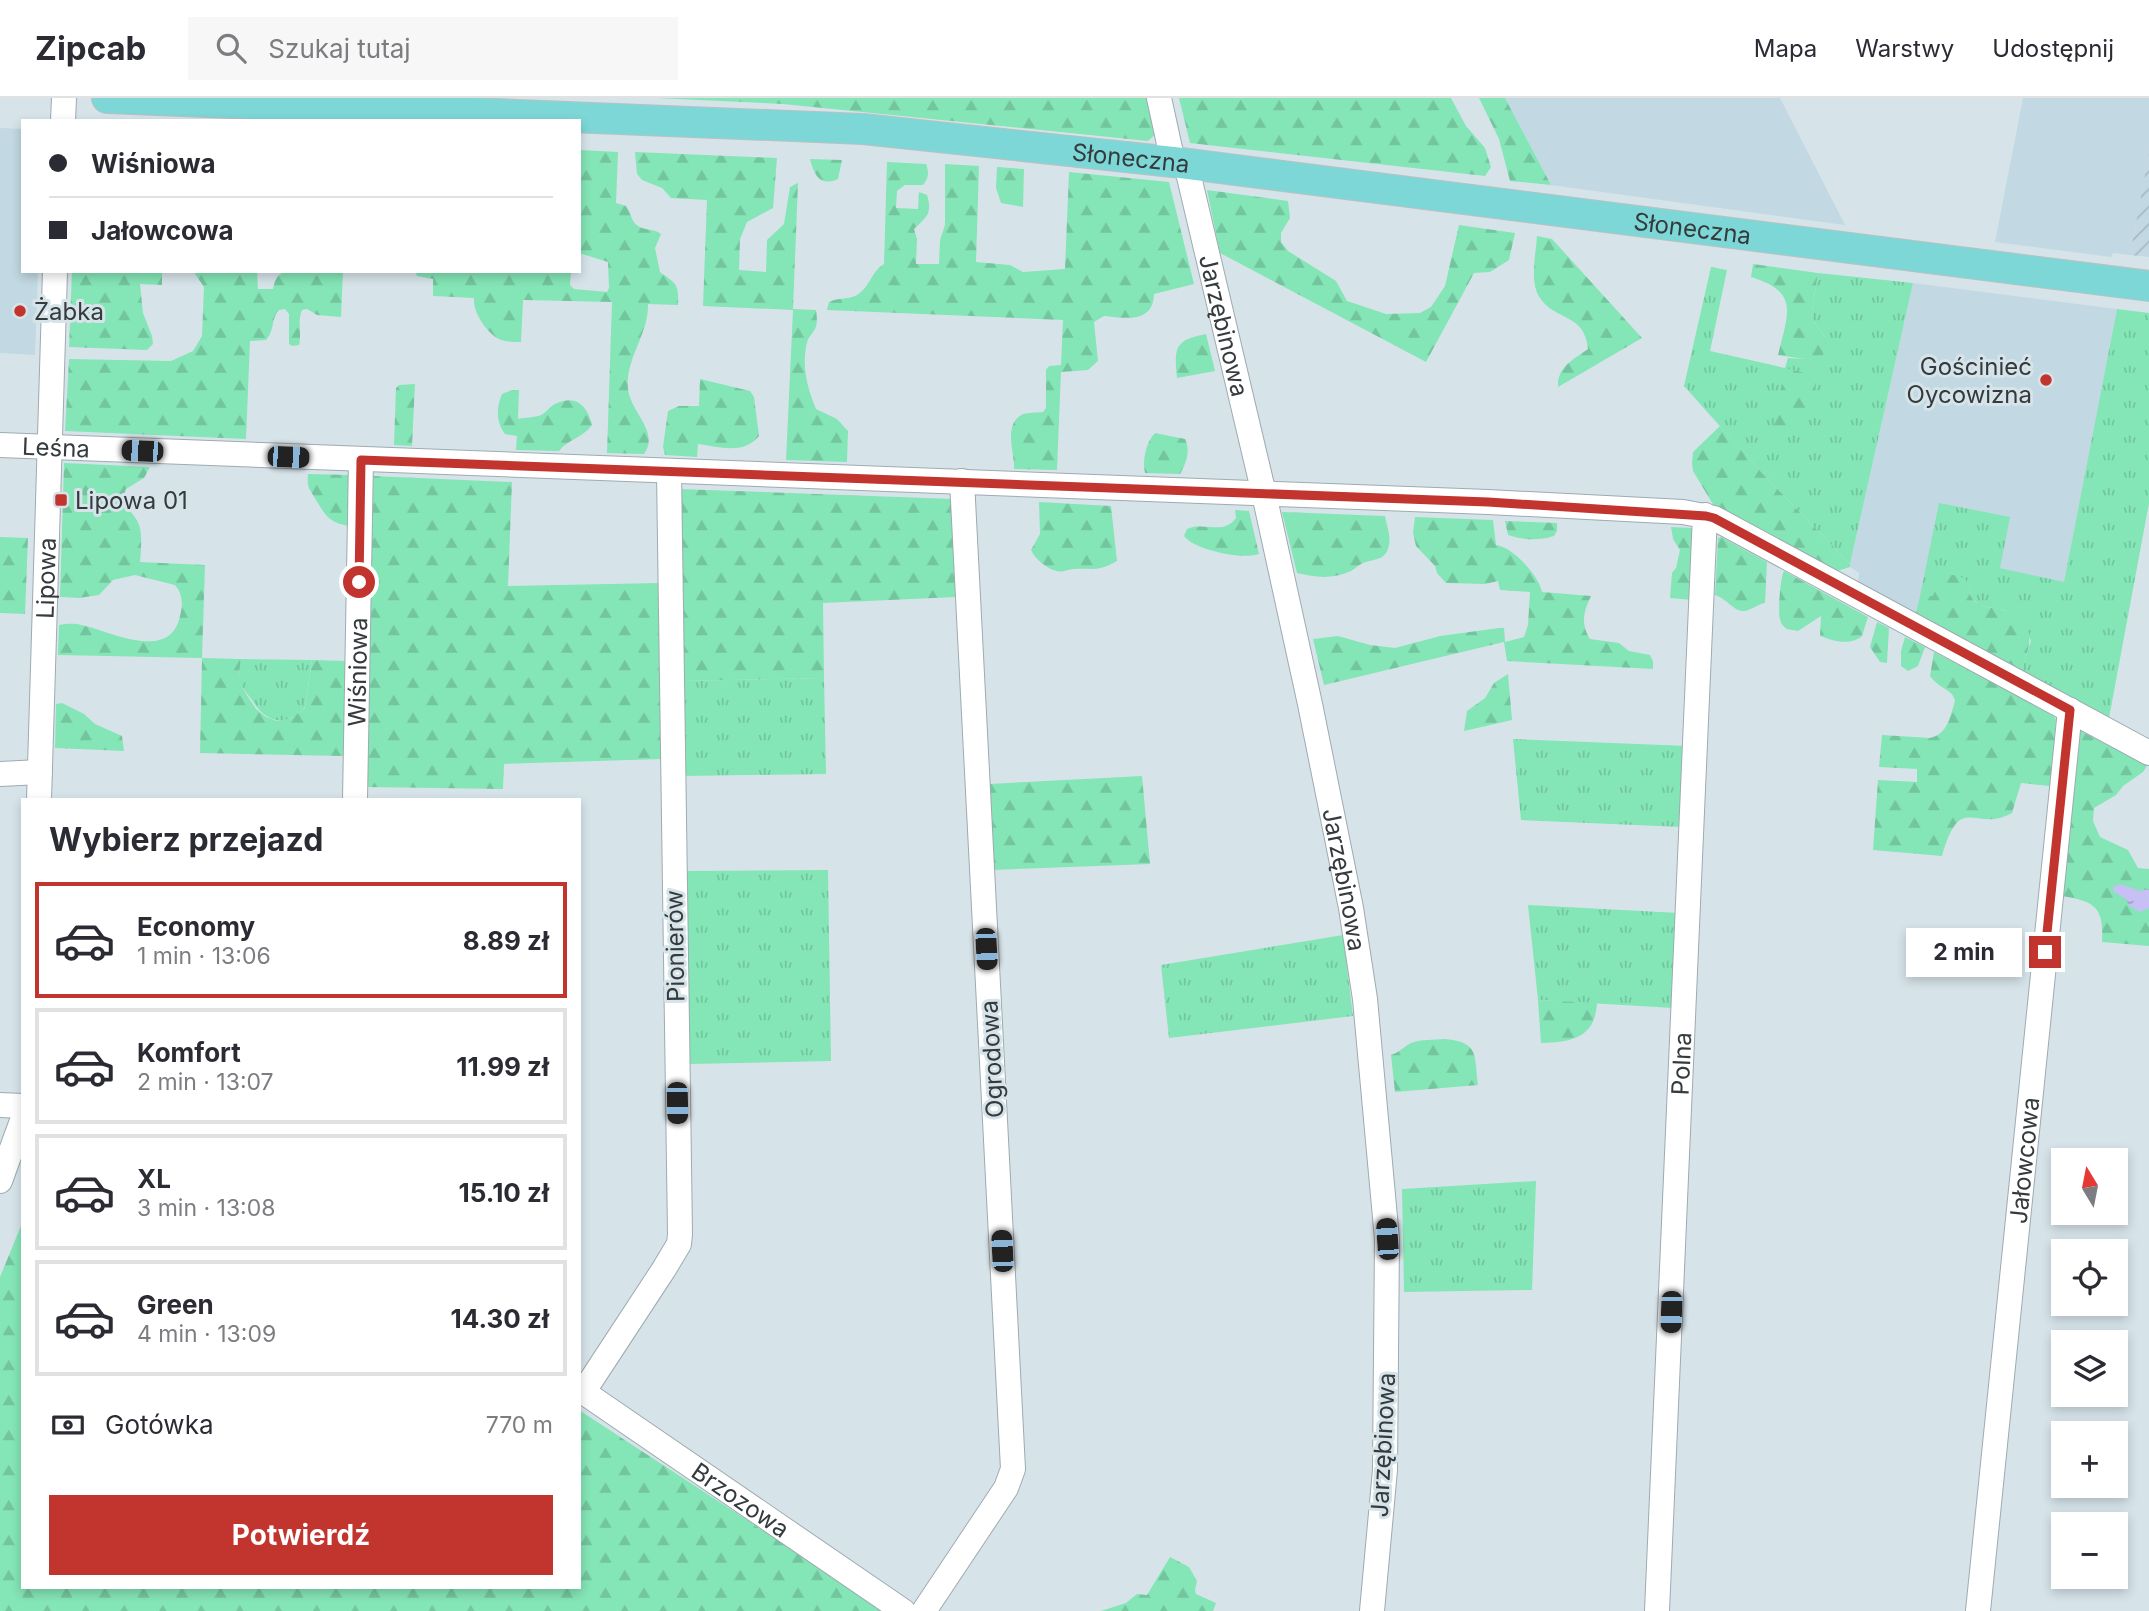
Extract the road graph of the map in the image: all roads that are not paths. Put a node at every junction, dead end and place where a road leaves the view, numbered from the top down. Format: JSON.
{"nodes":[{"id":1,"x":64,"y":98,"type":"edge"},
{"id":2,"x":107,"y":98,"type":"edge"},
{"id":3,"x":1159,"y":98,"type":"edge"},
{"id":4,"x":62,"y":119,"type":"edge"},
{"id":5,"x":1180,"y":163,"type":"junction"},
{"id":6,"x":55,"y":273,"type":"edge"},
{"id":7,"x":2149,"y":286,"type":"edge"},
{"id":8,"x":0,"y":445,"type":"edge"},
{"id":9,"x":50,"y":447,"type":"junction"},
{"id":10,"x":361,"y":460,"type":"junction"},
{"id":11,"x":669,"y":472,"type":"junction"},
{"id":12,"x":962,"y":481,"type":"junction"},
{"id":13,"x":1265,"y":494,"type":"junction"},
{"id":14,"x":1706,"y":516,"type":"junction"},
{"id":15,"x":2070,"y":710,"type":"junction"},
{"id":16,"x":2149,"y":753,"type":"edge"},
{"id":17,"x":40,"y":772,"type":"junction"},
{"id":18,"x":0,"y":774,"type":"edge"},
{"id":19,"x":39,"y":798,"type":"edge"},
{"id":20,"x":355,"y":798,"type":"edge"},
{"id":21,"x":0,"y":1105,"type":"edge"},
{"id":22,"x":21,"y":1106,"type":"edge"},
{"id":23,"x":21,"y":1123,"type":"edge"},
{"id":24,"x":0,"y":1181,"type":"edge"},
{"id":25,"x":581,"y":1390,"type":"edge"},
{"id":26,"x":903,"y":1611,"type":"edge"},
{"id":27,"x":924,"y":1611,"type":"edge"},
{"id":28,"x":1372,"y":1611,"type":"edge"},
{"id":29,"x":1657,"y":1611,"type":"edge"},
{"id":30,"x":1978,"y":1611,"type":"edge"}],
"edges":[{"from":1,"to":4,"type":"street"},
{"from":2,"to":5,"type":"main road","name":"Słoneczna"},
{"from":3,"to":5,"type":"street","name":"Jarzębinowa"},
{"from":5,"to":7,"type":"main road","name":"Słoneczna"},
{"from":5,"to":13,"type":"street","name":"Jarzębinowa"},
{"from":6,"to":9,"type":"street","name":"Lipowa"},
{"from":8,"to":9,"type":"street","name":"Leśna"},
{"from":9,"to":10,"type":"street","name":"Leśna"},
{"from":9,"to":17,"type":"street","name":"Lipowa"},
{"from":10,"to":11,"type":"street","name":"Leśna"},
{"from":10,"to":20,"type":"street","name":"Wiśniowa"},
{"from":11,"to":12,"type":"street","name":"Leśna"},
{"from":11,"to":25,"type":"street","name":"Pionierów"},
{"from":12,"to":13,"type":"street","name":"Leśna"},
{"from":12,"to":27,"type":"street","name":"Ogrodowa"},
{"from":13,"to":14,"type":"street","name":"Leśna"},
{"from":13,"to":28,"type":"street","name":"Jarzębinowa"},
{"from":14,"to":15,"type":"street","name":"Leśna"},
{"from":14,"to":29,"type":"street","name":"Polna"},
{"from":15,"to":16,"type":"street","name":"Leśna"},
{"from":15,"to":30,"type":"street","name":"Jałowcowa"},
{"from":17,"to":18,"type":"street"},
{"from":17,"to":19,"type":"street","name":"Lipowa"},
{"from":21,"to":22,"type":"street"},
{"from":23,"to":24,"type":"street"},
{"from":25,"to":26,"type":"street","name":"Brzozowa"}]}
